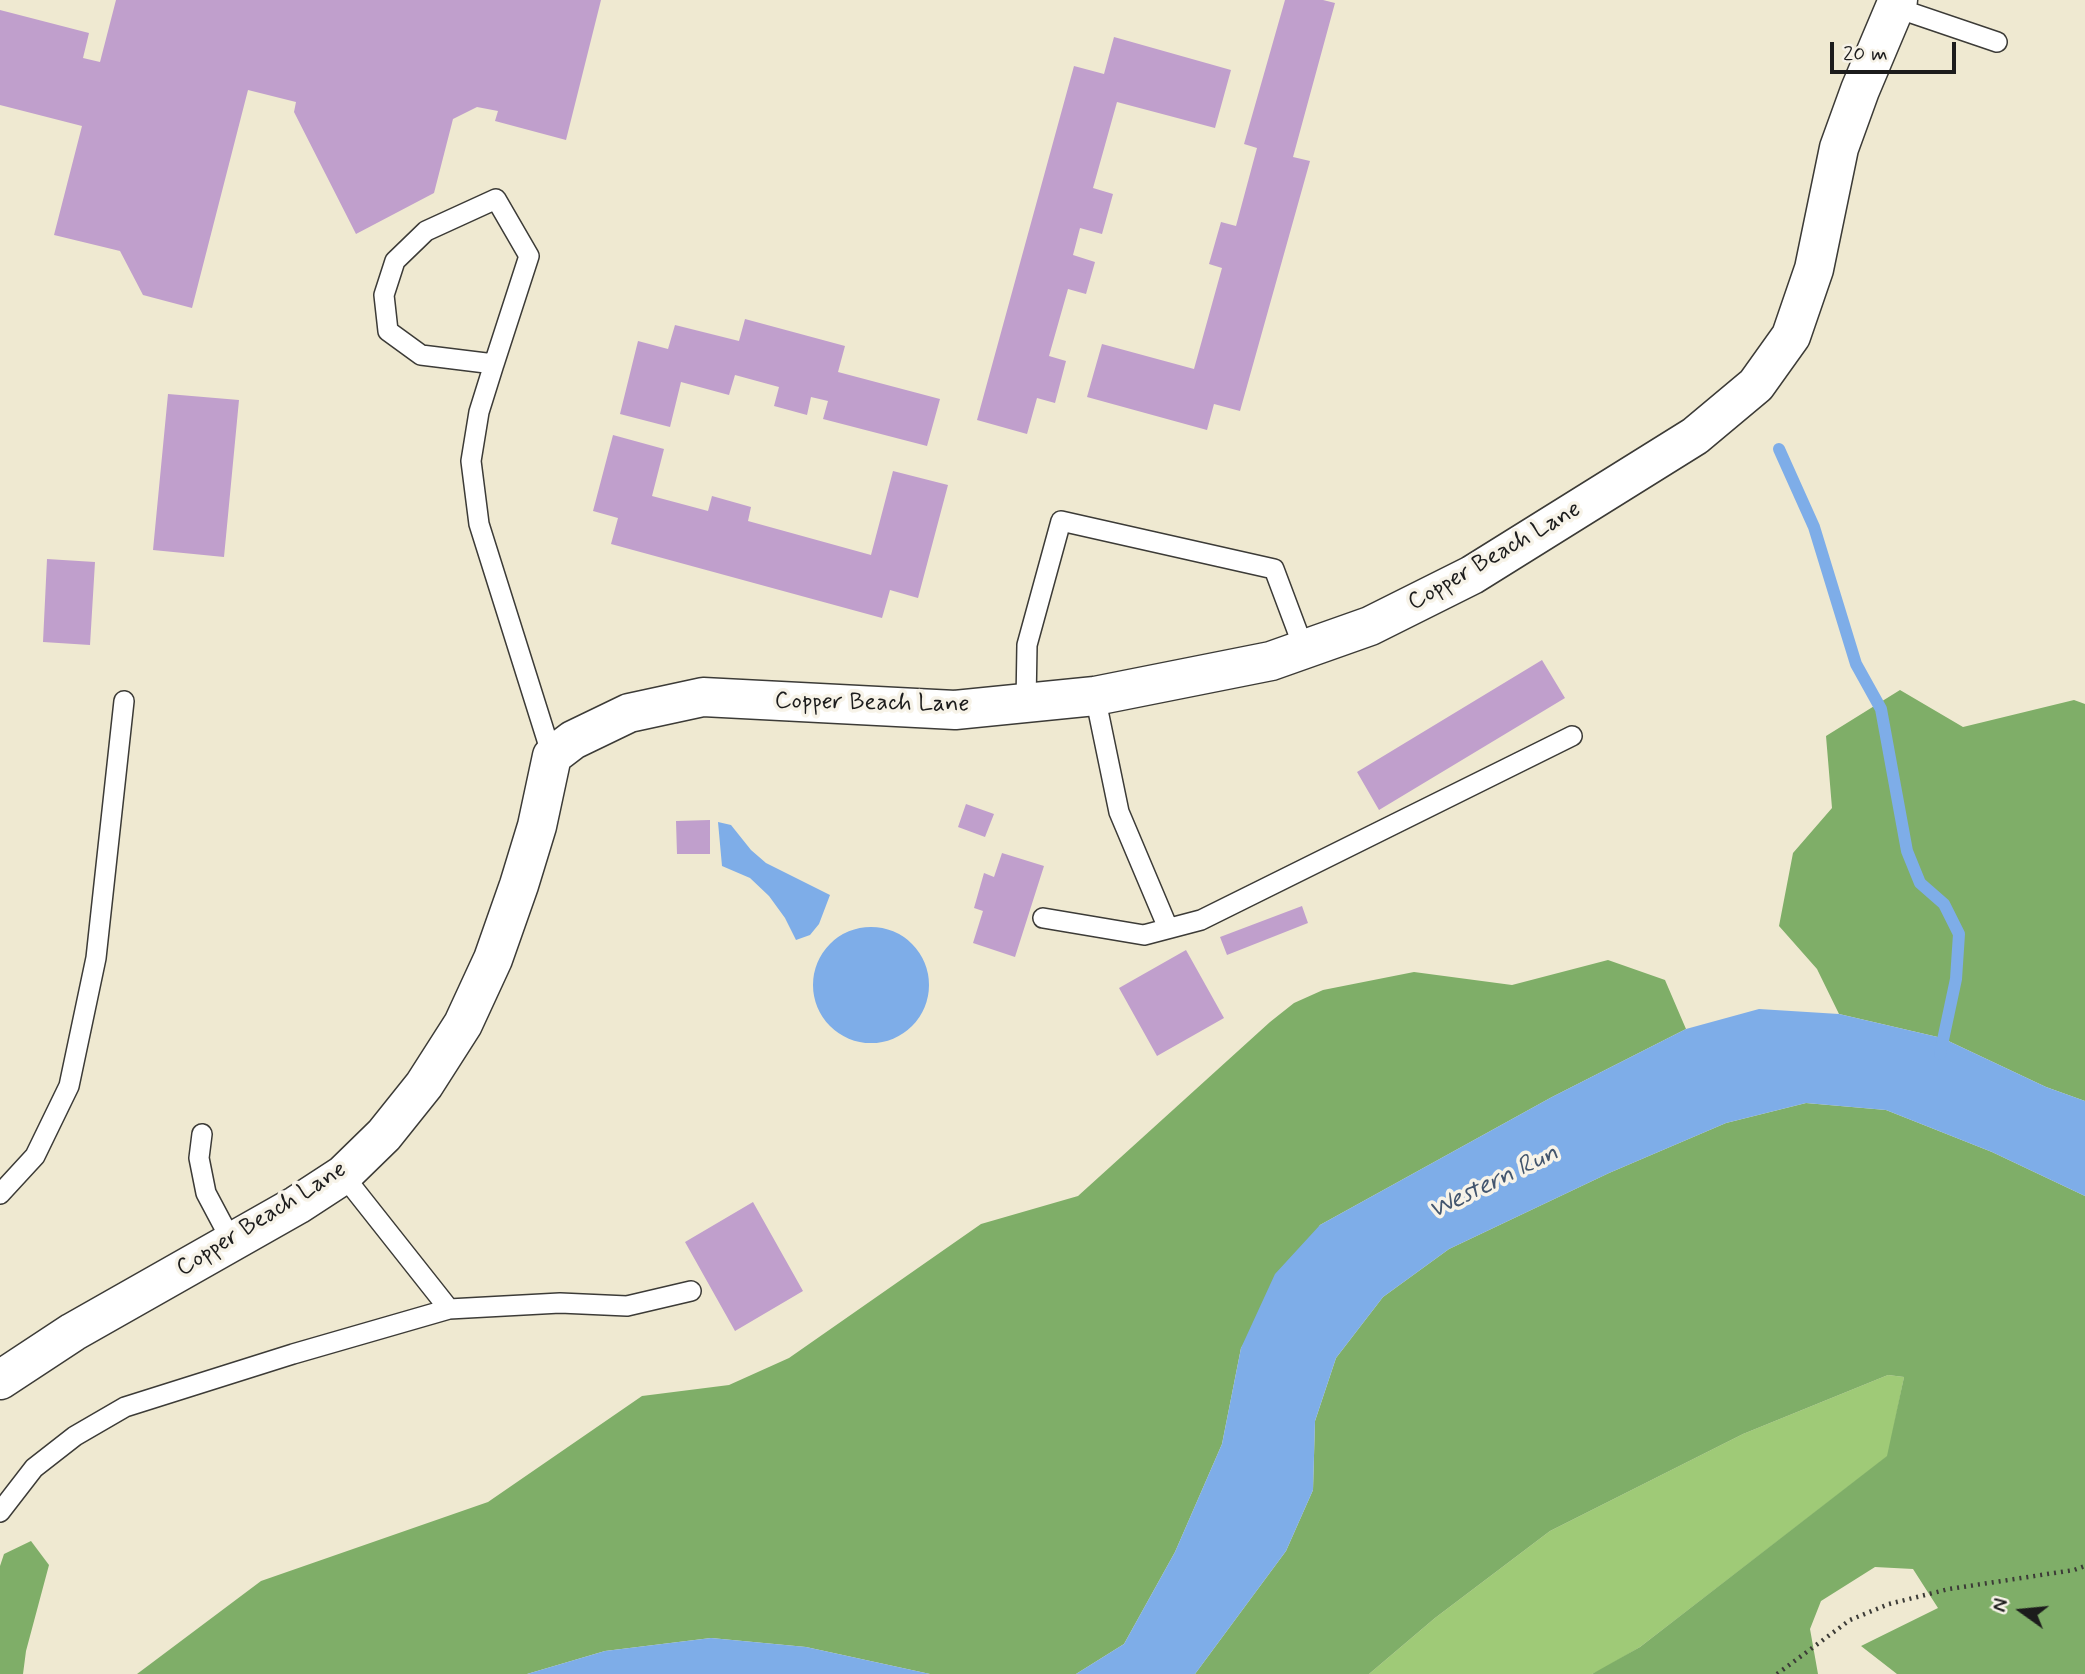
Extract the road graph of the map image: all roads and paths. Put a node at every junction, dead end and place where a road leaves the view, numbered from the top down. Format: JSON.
{"nodes":[{"id":1,"x":1896,"y":3,"type":"edge"},
{"id":2,"x":1997,"y":42,"type":"dead end"},
{"id":3,"x":494,"y":364,"type":"junction"},
{"id":4,"x":1304,"y":649,"type":"junction"},
{"id":5,"x":1095,"y":696,"type":"junction"},
{"id":6,"x":124,"y":701,"type":"dead end"},
{"id":7,"x":1026,"y":703,"type":"junction"},
{"id":8,"x":1572,"y":736,"type":"dead end"},
{"id":9,"x":552,"y":756,"type":"junction"},
{"id":10,"x":1042,"y":918,"type":"dead end"},
{"id":11,"x":1168,"y":928,"type":"junction"},
{"id":12,"x":202,"y":1134,"type":"dead end"},
{"id":13,"x":343,"y":1175,"type":"junction"},
{"id":14,"x":0,"y":1195,"type":"edge"},
{"id":15,"x":232,"y":1242,"type":"junction"},
{"id":16,"x":691,"y":1292,"type":"dead end"},
{"id":17,"x":449,"y":1309,"type":"junction"},
{"id":18,"x":4,"y":1371,"type":"edge"},
{"id":19,"x":0,"y":1512,"type":"edge"},
{"id":20,"x":2085,"y":1566,"type":"edge"},
{"id":21,"x":1777,"y":1674,"type":"edge"}],
"edges":[{"from":1,"to":2,"type":"lane"},
{"from":1,"to":4,"type":"street","name":"Copper Beach Lane"},
{"from":3,"to":3,"type":"lane"},
{"from":3,"to":9,"type":"lane"},
{"from":4,"to":5,"type":"street","name":"Copper Beach Lane"},
{"from":4,"to":7,"type":"lane"},
{"from":5,"to":7,"type":"street","name":"Copper Beach Lane"},
{"from":5,"to":11,"type":"lane"},
{"from":6,"to":14,"type":"lane"},
{"from":7,"to":9,"type":"street","name":"Copper Beach Lane"},
{"from":8,"to":11,"type":"lane"},
{"from":9,"to":13,"type":"street","name":"Copper Beach Lane"},
{"from":10,"to":11,"type":"lane"},
{"from":12,"to":15,"type":"lane"},
{"from":13,"to":15,"type":"street","name":"Copper Beach Lane"},
{"from":13,"to":17,"type":"lane"},
{"from":15,"to":18,"type":"street","name":"Copper Beach Lane"},
{"from":16,"to":17,"type":"lane"},
{"from":17,"to":19,"type":"lane"},
{"from":20,"to":21,"type":"path"}]}
